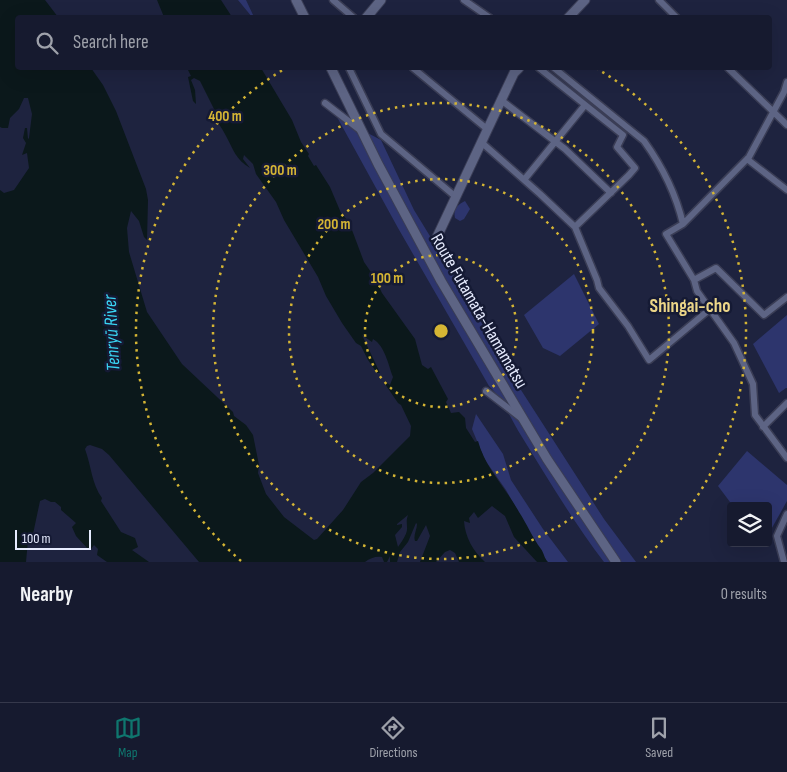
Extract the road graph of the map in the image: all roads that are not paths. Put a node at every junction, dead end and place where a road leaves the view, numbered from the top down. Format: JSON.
{"nodes":[{"id":1,"x":296,"y":0,"type":"edge"},
{"id":2,"x":333,"y":0,"type":"edge"},
{"id":3,"x":381,"y":0,"type":"edge"},
{"id":4,"x":464,"y":0,"type":"edge"},
{"id":5,"x":585,"y":0,"type":"edge"},
{"id":6,"x":659,"y":0,"type":"edge"},
{"id":7,"x":304,"y":15,"type":"edge"},
{"id":8,"x":350,"y":15,"type":"edge"},
{"id":9,"x":368,"y":15,"type":"edge"},
{"id":10,"x":486,"y":15,"type":"edge"},
{"id":11,"x":571,"y":15,"type":"edge"},
{"id":12,"x":674,"y":15,"type":"edge"},
{"id":13,"x":332,"y":70,"type":"edge"},
{"id":14,"x":349,"y":70,"type":"edge"},
{"id":15,"x":415,"y":70,"type":"edge"},
{"id":16,"x":516,"y":70,"type":"edge"},
{"id":17,"x":541,"y":70,"type":"edge"},
{"id":18,"x":556,"y":70,"type":"edge"},
{"id":19,"x":730,"y":70,"type":"edge"},
{"id":20,"x":787,"y":82,"type":"edge"},
{"id":21,"x":501,"y":100,"type":"junction"},
{"id":22,"x":326,"y":103,"type":"dead end"},
{"id":23,"x":585,"y":105,"type":"junction"},
{"id":24,"x":773,"y":111,"type":"junction"},
{"id":25,"x":787,"y":125,"type":"edge"},
{"id":26,"x":487,"y":129,"type":"junction"},
{"id":27,"x":364,"y":134,"type":"junction"},
{"id":28,"x":555,"y":141,"type":"junction"},
{"id":29,"x":481,"y":142,"type":"junction"},
{"id":30,"x":747,"y":159,"type":"junction"},
{"id":31,"x":524,"y":180,"type":"junction"},
{"id":32,"x":787,"y":190,"type":"edge"},
{"id":33,"x":611,"y":193,"type":"junction"},
{"id":34,"x":456,"y":197,"type":"junction"},
{"id":35,"x":683,"y":224,"type":"junction"},
{"id":36,"x":574,"y":227,"type":"junction"},
{"id":37,"x":437,"y":237,"type":"dead end"},
{"id":38,"x":694,"y":280,"type":"junction"},
{"id":39,"x":787,"y":297,"type":"edge"},
{"id":40,"x":710,"y":309,"type":"junction"},
{"id":41,"x":486,"y":392,"type":"dead end"},
{"id":42,"x":787,"y":403,"type":"edge"},
{"id":43,"x":525,"y":422,"type":"junction"},
{"id":44,"x":764,"y":427,"type":"junction"},
{"id":45,"x":787,"y":458,"type":"edge"},
{"id":46,"x":787,"y":514,"type":"edge"},
{"id":47,"x":616,"y":562,"type":"edge"},
{"id":48,"x":784,"y":562,"type":"edge"}],
"edges":[{"from":1,"to":7,"type":"main road"},
{"from":2,"to":8,"type":"street"},
{"from":3,"to":9,"type":"main road"},
{"from":4,"to":10,"type":"street"},
{"from":5,"to":11,"type":"main road"},
{"from":6,"to":12,"type":"street"},
{"from":13,"to":27,"type":"main road","name":"Route Futamata-Hamamatsu"},
{"from":14,"to":34,"type":"street"},
{"from":15,"to":26,"type":"street"},
{"from":16,"to":21,"type":"main road"},
{"from":17,"to":23,"type":"street"},
{"from":18,"to":35,"type":"street"},
{"from":19,"to":24,"type":"street"},
{"from":20,"to":24,"type":"street"},
{"from":21,"to":26,"type":"main road"},
{"from":21,"to":28,"type":"street"},
{"from":22,"to":27,"type":"street"},
{"from":23,"to":28,"type":"street"},
{"from":23,"to":33,"type":"street"},
{"from":24,"to":25,"type":"street"},
{"from":24,"to":30,"type":"street"},
{"from":26,"to":29,"type":"main road"},
{"from":27,"to":43,"type":"main road","name":"Route Futamata-Hamamatsu"},
{"from":28,"to":31,"type":"street"},
{"from":28,"to":33,"type":"street"},
{"from":29,"to":31,"type":"street"},
{"from":29,"to":34,"type":"main road"},
{"from":30,"to":32,"type":"street"},
{"from":30,"to":35,"type":"street"},
{"from":31,"to":36,"type":"street"},
{"from":33,"to":36,"type":"street"},
{"from":34,"to":37,"type":"main road"},
{"from":35,"to":38,"type":"street"},
{"from":36,"to":40,"type":"street"},
{"from":38,"to":39,"type":"street"},
{"from":38,"to":40,"type":"street"},
{"from":40,"to":44,"type":"street"},
{"from":41,"to":43,"type":"street"},
{"from":42,"to":44,"type":"street"},
{"from":43,"to":47,"type":"main road","name":"Route Futamata-Hamamatsu"},
{"from":44,"to":45,"type":"street"},
{"from":46,"to":48,"type":"street"}]}
